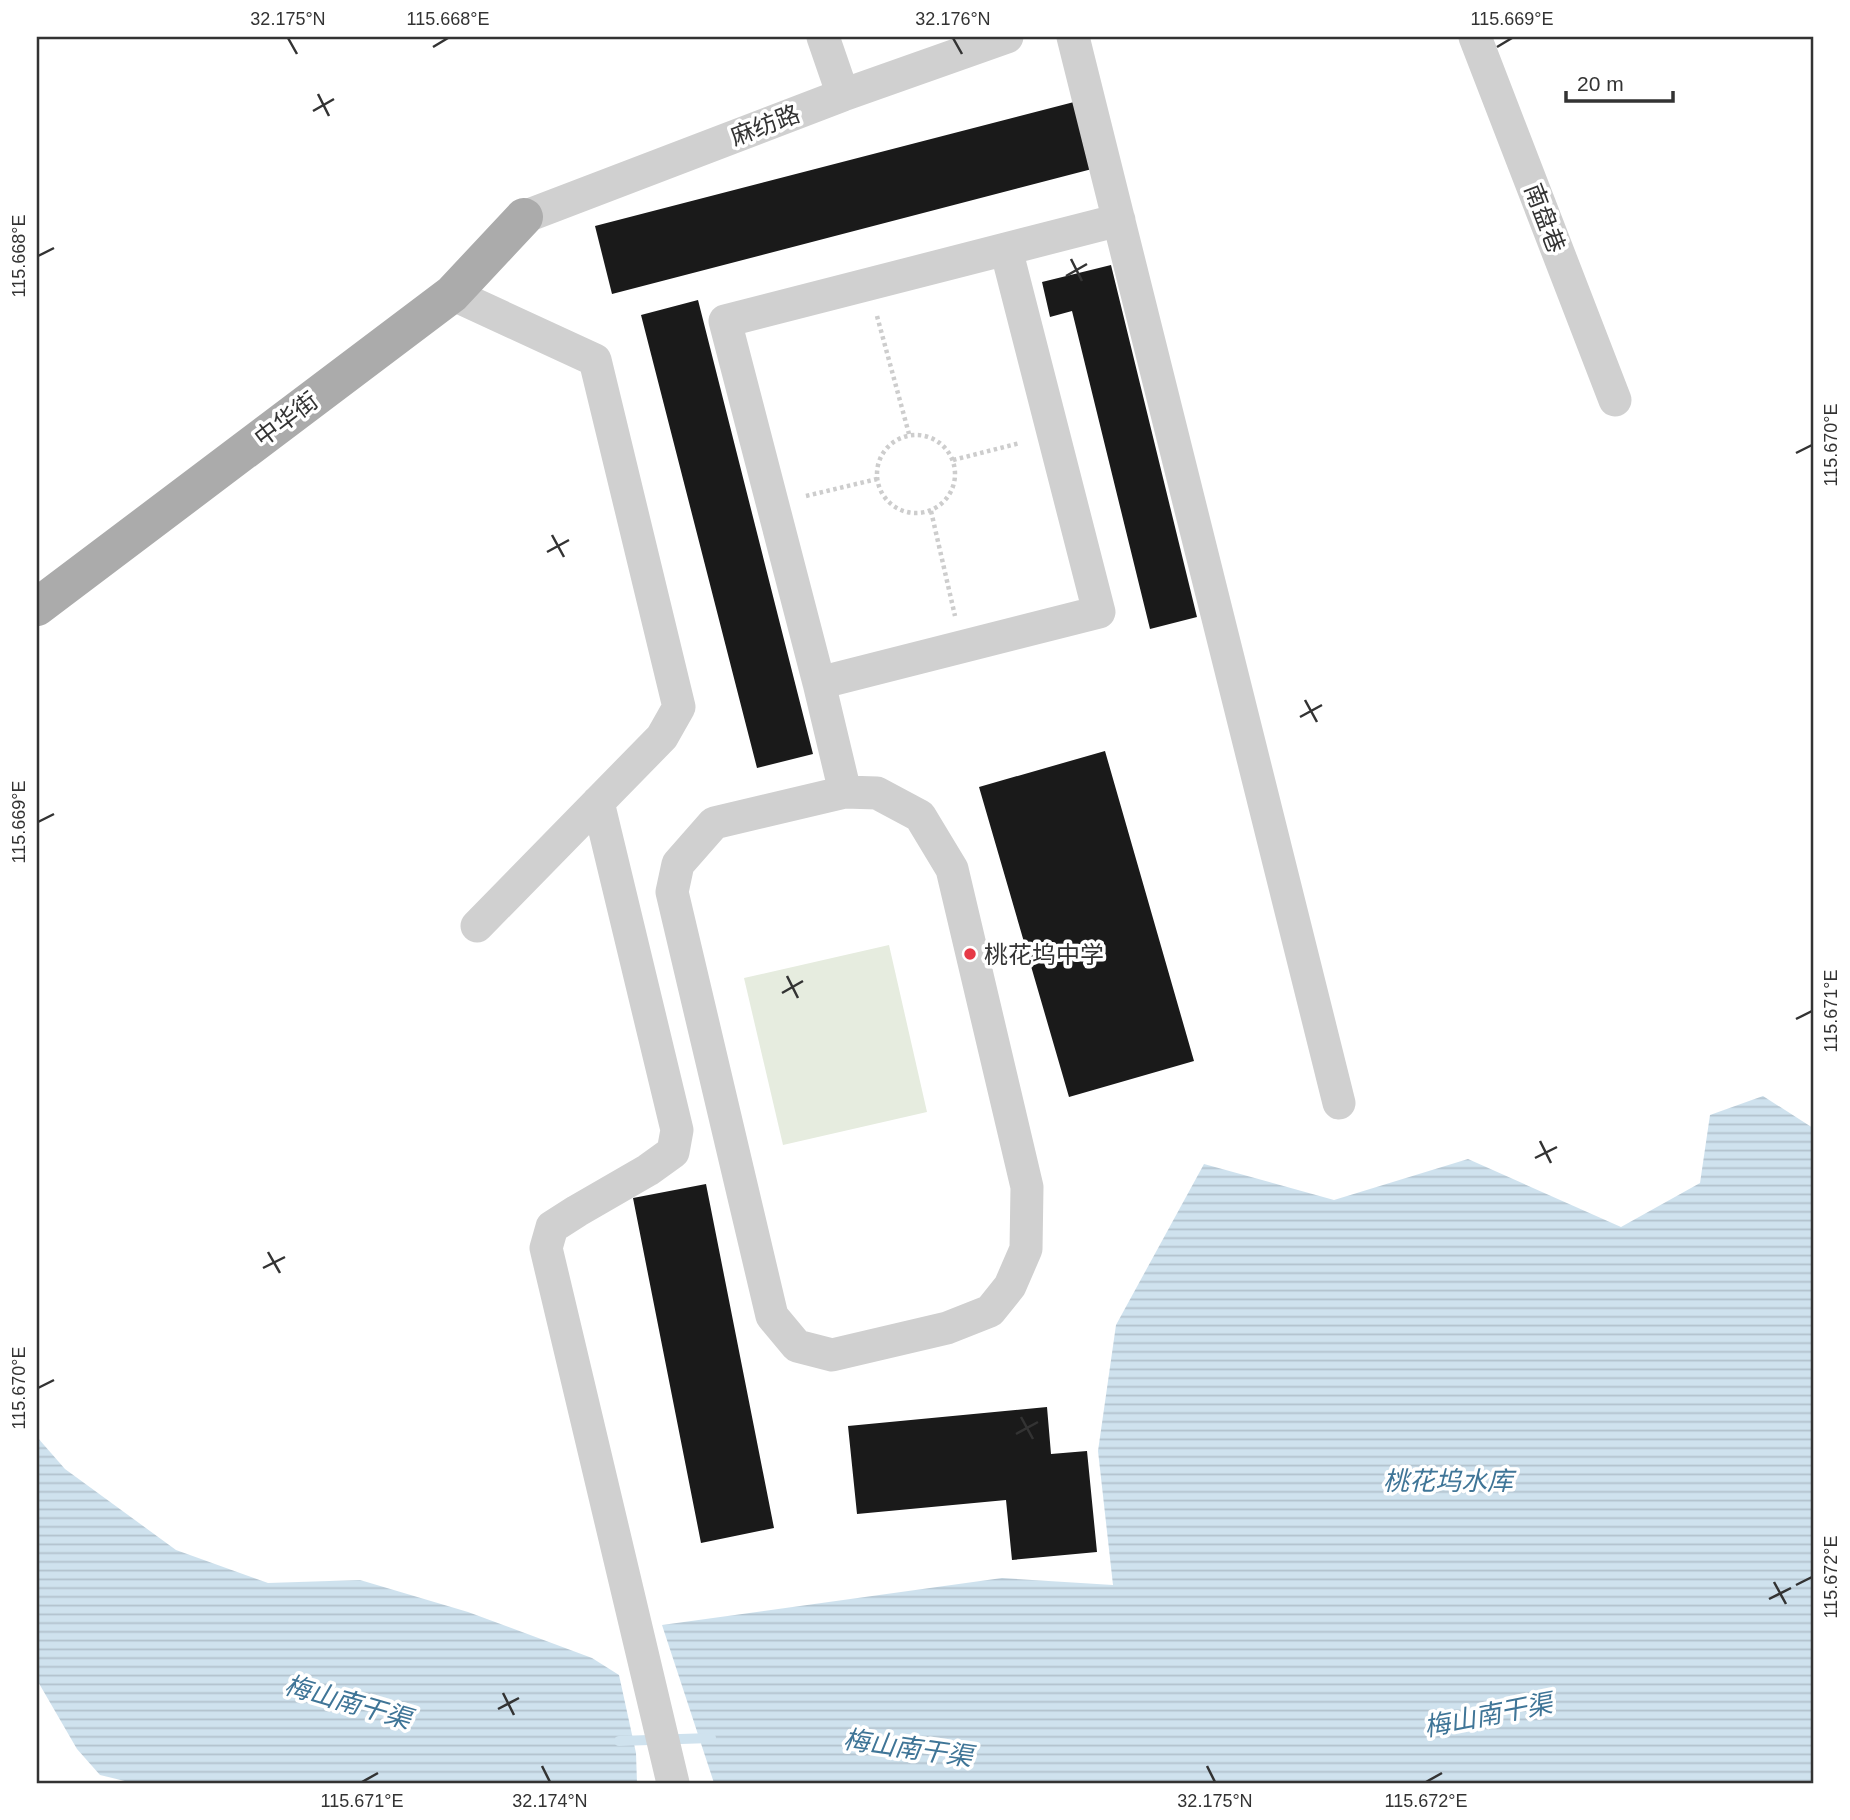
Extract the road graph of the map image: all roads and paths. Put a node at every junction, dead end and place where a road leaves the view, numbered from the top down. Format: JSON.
{"nodes":[{"id":1,"x":823,"y":37,"type":"edge"},
{"id":2,"x":1007,"y":37,"type":"edge"},
{"id":3,"x":1073,"y":37,"type":"edge"},
{"id":4,"x":1475,"y":37,"type":"edge"},
{"id":5,"x":843,"y":95,"type":"junction"},
{"id":6,"x":524,"y":217,"type":"joint"},
{"id":7,"x":1119,"y":220,"type":"junction"},
{"id":8,"x":1006,"y":249,"type":"junction"},
{"id":9,"x":868,"y":284,"type":"junction"},
{"id":10,"x":452,"y":293,"type":"junction"},
{"id":11,"x":1615,"y":400,"type":"dead end"},
{"id":12,"x":909,"y":434,"type":"junction"},
{"id":13,"x":1053,"y":435,"type":"junction"},
{"id":14,"x":953,"y":460,"type":"junction"},
{"id":15,"x":877,"y":479,"type":"junction"},
{"id":16,"x":773,"y":504,"type":"junction"},
{"id":17,"x":931,"y":511,"type":"junction"},
{"id":18,"x":37,"y":607,"type":"edge"},
{"id":19,"x":963,"y":646,"type":"junction"},
{"id":20,"x":819,"y":683,"type":"junction"},
{"id":21,"x":845,"y":792,"type":"junction"},
{"id":22,"x":598,"y":802,"type":"junction"},
{"id":23,"x":477,"y":926,"type":"dead end"},
{"id":24,"x":1339,"y":1103,"type":"dead end"},
{"id":25,"x":673,"y":1783,"type":"edge"}],
"edges":[{"from":1,"to":5,"type":"street"},
{"from":2,"to":5,"type":"street","name":"麻纺路"},
{"from":3,"to":7,"type":"street"},
{"from":4,"to":11,"type":"street","name":"南盘巷"},
{"from":5,"to":6,"type":"street","name":"麻纺路"},
{"from":6,"to":10,"type":"main road","name":"中华街"},
{"from":7,"to":8,"type":"street"},
{"from":7,"to":24,"type":"street"},
{"from":8,"to":9,"type":"street"},
{"from":8,"to":13,"type":"street"},
{"from":9,"to":12,"type":"path"},
{"from":9,"to":16,"type":"street"},
{"from":10,"to":18,"type":"main road","name":"中华街"},
{"from":10,"to":22,"type":"street"},
{"from":12,"to":14,"type":"path"},
{"from":12,"to":15,"type":"path"},
{"from":13,"to":14,"type":"path"},
{"from":13,"to":19,"type":"street"},
{"from":14,"to":17,"type":"path"},
{"from":15,"to":16,"type":"path"},
{"from":15,"to":17,"type":"path"},
{"from":16,"to":20,"type":"street"},
{"from":17,"to":19,"type":"path"},
{"from":19,"to":20,"type":"street"},
{"from":20,"to":21,"type":"street"},
{"from":21,"to":21,"type":"street"},
{"from":22,"to":23,"type":"street"},
{"from":22,"to":25,"type":"street"}]}
